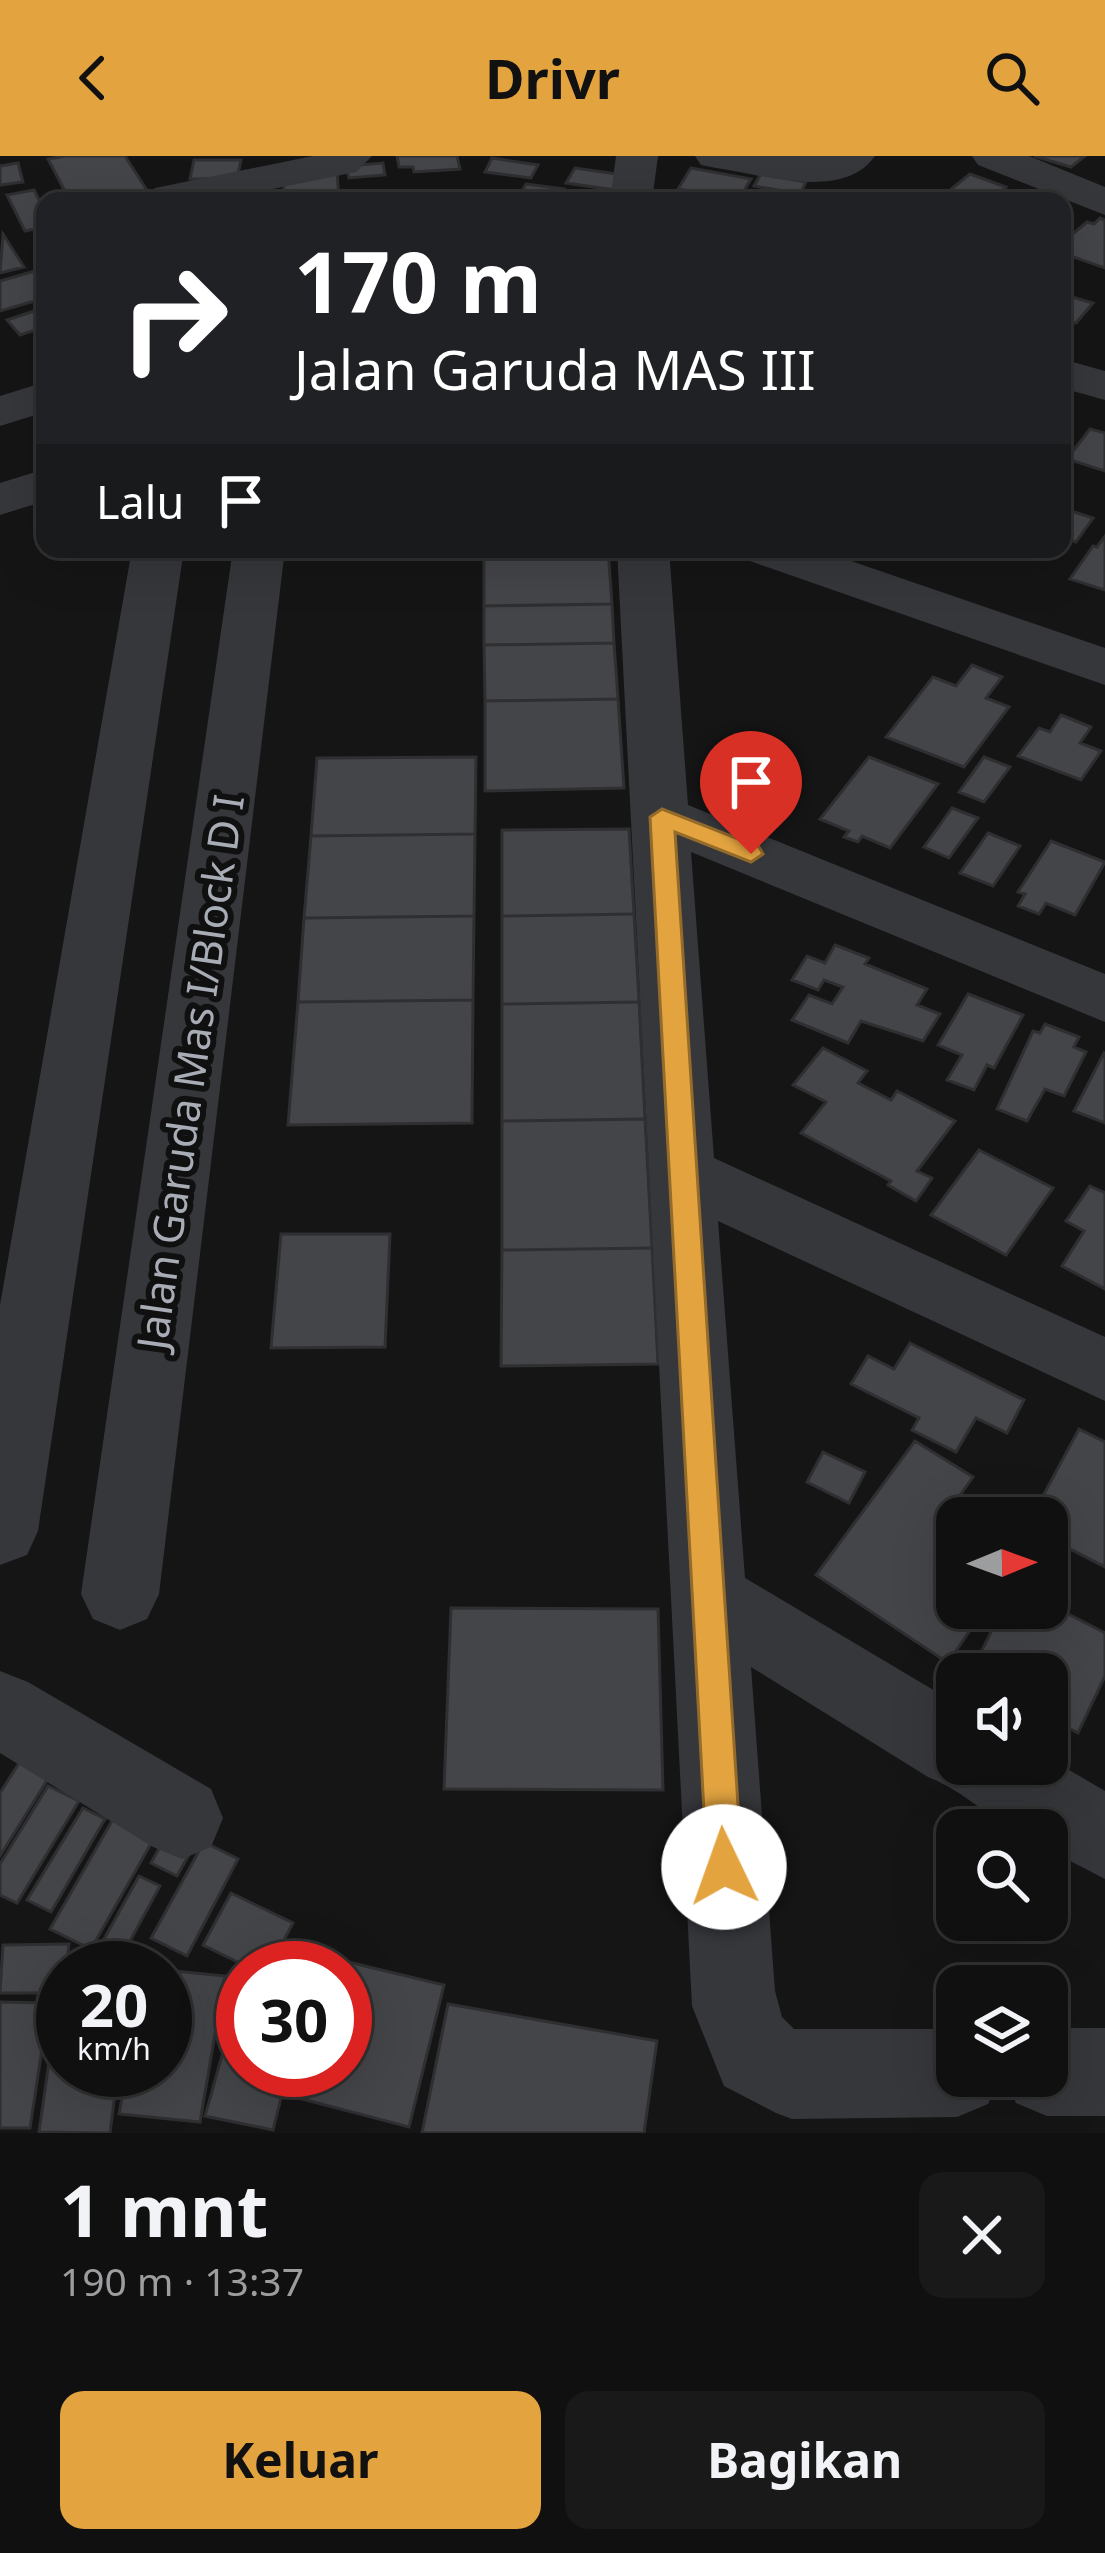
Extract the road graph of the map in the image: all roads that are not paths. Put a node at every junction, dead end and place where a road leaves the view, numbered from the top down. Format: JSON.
{"nodes":[{"id":1,"x":351,"y":156,"type":"edge"},
{"id":2,"x":637,"y":156,"type":"edge"},
{"id":3,"x":716,"y":156,"type":"edge"},
{"id":4,"x":993,"y":156,"type":"edge"},
{"id":5,"x":842,"y":172,"type":"edge"},
{"id":6,"x":1093,"y":178,"type":"edge"},
{"id":7,"x":165,"y":188,"type":"edge"},
{"id":8,"x":632,"y":192,"type":"edge"},
{"id":9,"x":1071,"y":376,"type":"edge"},
{"id":10,"x":1105,"y":386,"type":"edge"},
{"id":11,"x":1071,"y":399,"type":"edge"},
{"id":12,"x":36,"y":400,"type":"edge"},
{"id":13,"x":1105,"y":409,"type":"edge"},
{"id":14,"x":0,"y":412,"type":"edge"},
{"id":15,"x":36,"y":487,"type":"edge"},
{"id":16,"x":0,"y":500,"type":"edge"},
{"id":17,"x":156,"y":558,"type":"edge"},
{"id":18,"x":258,"y":558,"type":"edge"},
{"id":19,"x":644,"y":558,"type":"edge"},
{"id":20,"x":796,"y":558,"type":"edge"},
{"id":21,"x":904,"y":558,"type":"edge"},
{"id":22,"x":1101,"y":648,"type":"edge"},
{"id":23,"x":662,"y":817,"type":"junction"},
{"id":24,"x":1105,"y":999,"type":"edge"},
{"id":25,"x":683,"y":1174,"type":"junction"},
{"id":26,"x":1105,"y":1370,"type":"edge"},
{"id":27,"x":13,"y":1373,"type":"edge"},
{"id":28,"x":0,"y":1531,"type":"edge"},
{"id":29,"x":120,"y":1594,"type":"dead end"},
{"id":30,"x":709,"y":1598,"type":"junction"},
{"id":31,"x":0,"y":1709,"type":"edge"},
{"id":32,"x":936,"y":1735,"type":"edge"},
{"id":33,"x":1017,"y":1785,"type":"edge"},
{"id":34,"x":182,"y":1818,"type":"dead end"},
{"id":35,"x":1105,"y":1838,"type":"edge"},
{"id":36,"x":1068,"y":2072,"type":"edge"},
{"id":37,"x":1105,"y":2072,"type":"edge"},
{"id":38,"x":936,"y":2073,"type":"edge"}],
"edges":[{"from":1,"to":7,"type":"street"},
{"from":2,"to":8,"type":"street"},
{"from":3,"to":5,"type":"street"},
{"from":4,"to":6,"type":"street"},
{"from":9,"to":10,"type":"street"},
{"from":11,"to":13,"type":"street"},
{"from":12,"to":14,"type":"street"},
{"from":15,"to":16,"type":"street"},
{"from":17,"to":27,"type":"street"},
{"from":18,"to":29,"type":"street","name":"Jalan Garuda Mas I/Block D I"},
{"from":19,"to":23,"type":"street"},
{"from":20,"to":22,"type":"street"},
{"from":21,"to":22,"type":"street"},
{"from":23,"to":24,"type":"street"},
{"from":23,"to":25,"type":"street"},
{"from":25,"to":26,"type":"street"},
{"from":25,"to":30,"type":"street"},
{"from":27,"to":28,"type":"street"},
{"from":30,"to":32,"type":"street"},
{"from":30,"to":38,"type":"street"},
{"from":31,"to":34,"type":"street"},
{"from":33,"to":35,"type":"street"},
{"from":36,"to":37,"type":"street"}]}
